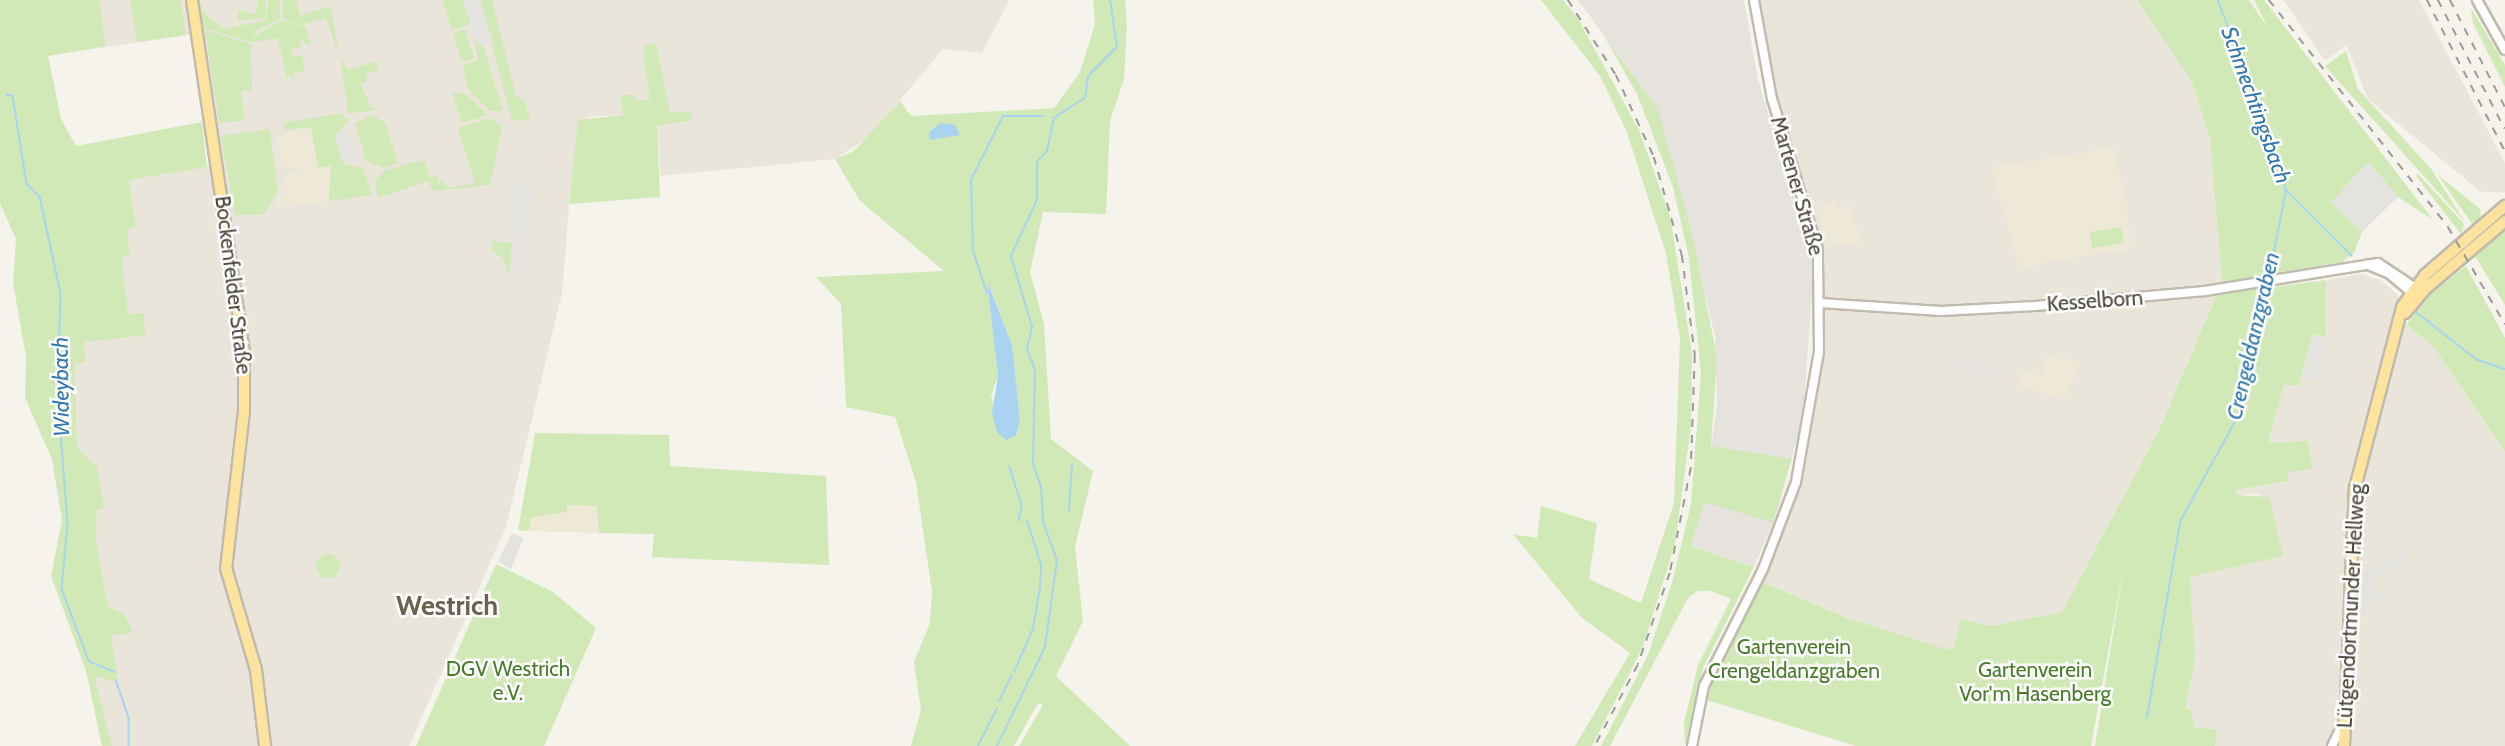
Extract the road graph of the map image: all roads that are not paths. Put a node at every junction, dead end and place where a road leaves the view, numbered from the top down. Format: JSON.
{"nodes":[{"id":1,"x":192,"y":0,"type":"edge"},
{"id":2,"x":1754,"y":0,"type":"edge"},
{"id":3,"x":2476,"y":0,"type":"edge"},
{"id":4,"x":2505,"y":50,"type":"edge"},
{"id":5,"x":2505,"y":206,"type":"edge"},
{"id":6,"x":2505,"y":221,"type":"edge"},
{"id":7,"x":2414,"y":293,"type":"junction"},
{"id":8,"x":1820,"y":303,"type":"junction"},
{"id":9,"x":2345,"y":718,"type":"junction"},
{"id":10,"x":265,"y":746,"type":"edge"},
{"id":11,"x":1692,"y":746,"type":"edge"},
{"id":12,"x":2332,"y":746,"type":"edge"},
{"id":13,"x":2344,"y":746,"type":"edge"}],
"edges":[{"from":1,"to":10,"type":"main road","name":"Bockenfelder Straße"},
{"from":2,"to":8,"type":"street","name":"Martener Straße"},
{"from":3,"to":4,"type":"street"},
{"from":5,"to":7,"type":"main road","name":"Lütgendortmunder Hellweg"},
{"from":6,"to":7,"type":"main road","name":"Lütgendortmunder Hellweg"},
{"from":7,"to":8,"type":"street","name":"Kesselborn"},
{"from":7,"to":9,"type":"main road","name":"Lütgendortmunder Hellweg"},
{"from":8,"to":11,"type":"street","name":"Martener Straße"},
{"from":9,"to":12,"type":"street"},
{"from":9,"to":13,"type":"main road","name":"Lütgendortmunder Hellweg"}]}
